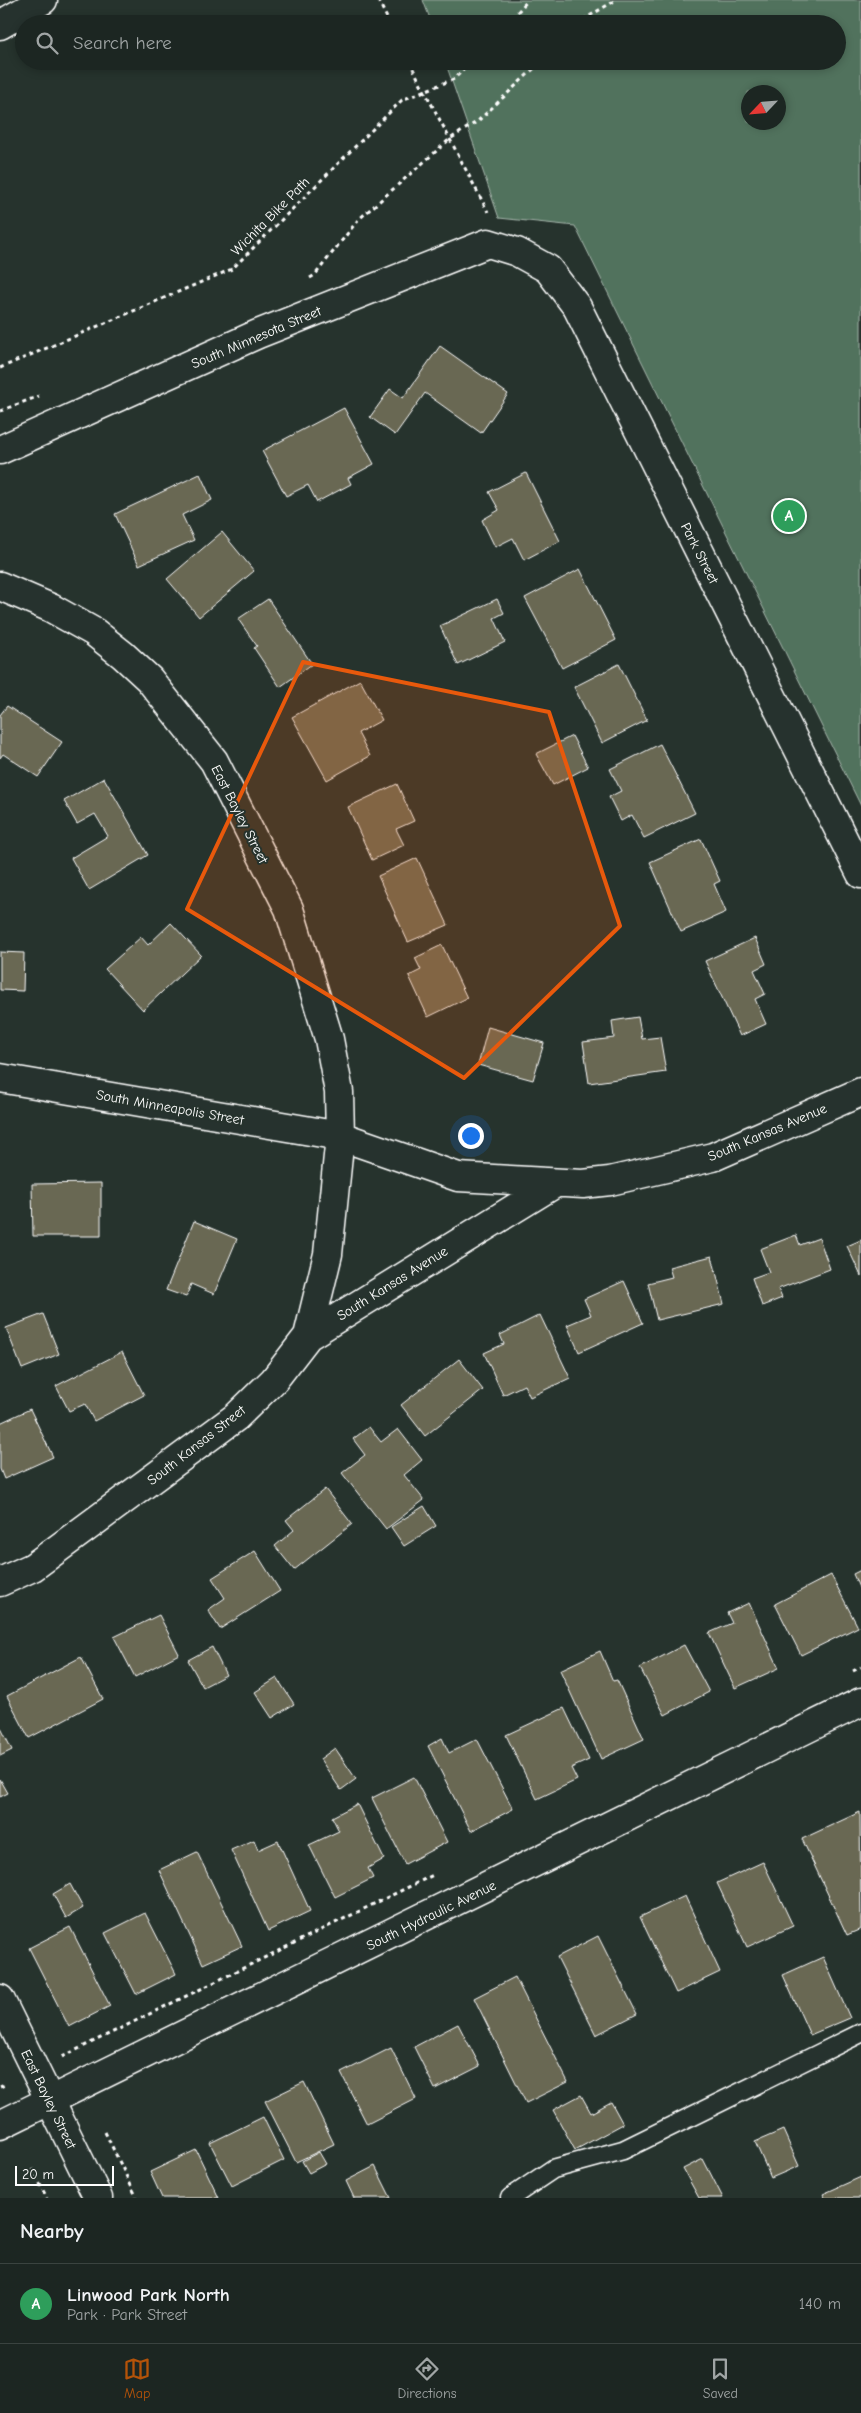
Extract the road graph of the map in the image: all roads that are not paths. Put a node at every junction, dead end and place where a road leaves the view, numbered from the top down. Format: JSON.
{"nodes":[{"id":1,"x":42,"y":0,"type":"edge"},
{"id":2,"x":17,"y":15,"type":"edge"},
{"id":3,"x":15,"y":16,"type":"edge"},
{"id":4,"x":0,"y":20,"type":"edge"},
{"id":5,"x":0,"y":25,"type":"edge"},
{"id":6,"x":512,"y":250,"type":"joint"},
{"id":7,"x":0,"y":450,"type":"edge"},
{"id":8,"x":0,"y":586,"type":"edge"},
{"id":9,"x":861,"y":874,"type":"edge"},
{"id":10,"x":0,"y":1078,"type":"edge"},
{"id":11,"x":861,"y":1092,"type":"edge"},
{"id":12,"x":340,"y":1136,"type":"junction"},
{"id":13,"x":554,"y":1184,"type":"junction"},
{"id":14,"x":308,"y":1336,"type":"junction"},
{"id":15,"x":0,"y":1582,"type":"edge"},
{"id":16,"x":861,"y":1702,"type":"edge"},
{"id":17,"x":0,"y":2000,"type":"edge"},
{"id":18,"x":861,"y":2033,"type":"edge"},
{"id":19,"x":50,"y":2101,"type":"junction"},
{"id":20,"x":0,"y":2125,"type":"edge"},
{"id":21,"x":98,"y":2198,"type":"edge"},
{"id":22,"x":510,"y":2198,"type":"edge"}],
"edges":[{"from":1,"to":2,"type":"main road"},
{"from":1,"to":4,"type":"main road"},
{"from":3,"to":5,"type":"main road"},
{"from":6,"to":7,"type":"main road","name":"South Minnesota Street"},
{"from":6,"to":9,"type":"main road","name":"Park Street"},
{"from":8,"to":12,"type":"main road","name":"East Bayley Street"},
{"from":10,"to":12,"type":"main road","name":"South Minneapolis Street"},
{"from":11,"to":13,"type":"main road","name":"South Kansas Avenue"},
{"from":12,"to":13,"type":"main road","name":"South Kansas Avenue"},
{"from":12,"to":14,"type":"main road","name":"South Kansas Street"},
{"from":13,"to":14,"type":"main road","name":"South Kansas Avenue"},
{"from":14,"to":15,"type":"main road","name":"South Kansas Street"},
{"from":16,"to":19,"type":"main road","name":"South Hydraulic Avenue"},
{"from":17,"to":19,"type":"main road","name":"East Bayley Street"},
{"from":18,"to":22,"type":"lane"},
{"from":19,"to":20,"type":"main road","name":"South Hydraulic Avenue"},
{"from":19,"to":21,"type":"main road","name":"East Bayley Street"}]}
